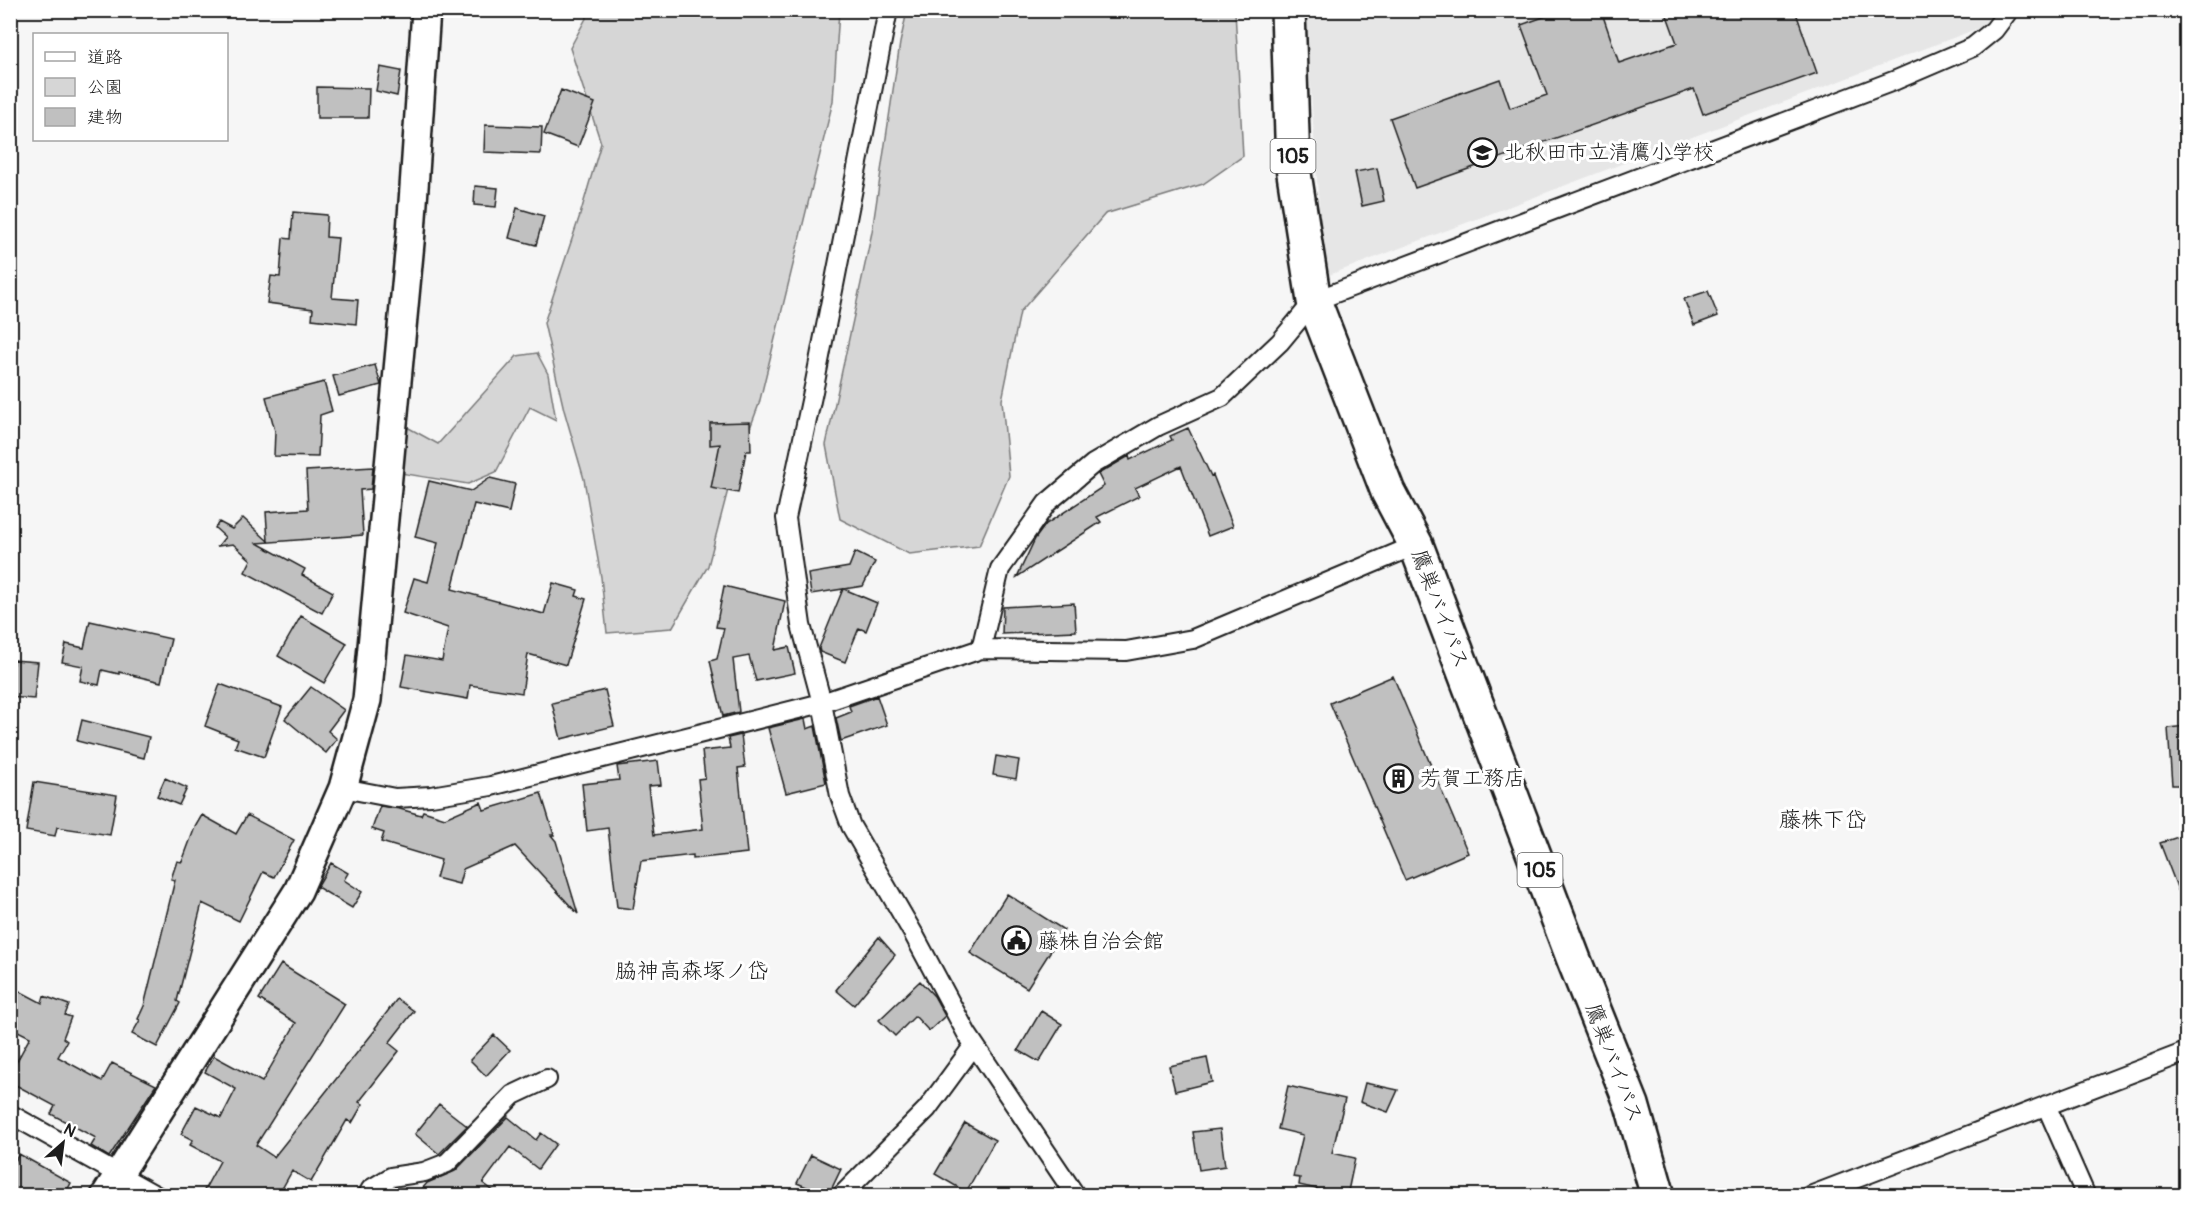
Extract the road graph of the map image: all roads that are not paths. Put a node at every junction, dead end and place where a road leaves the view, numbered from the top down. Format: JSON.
{"nodes":[{"id":1,"x":426,"y":10,"type":"edge"},
{"id":2,"x":888,"y":10,"type":"edge"},
{"id":3,"x":1288,"y":10,"type":"edge"},
{"id":4,"x":2008,"y":10,"type":"edge"},
{"id":5,"x":1314,"y":301,"type":"junction"},
{"id":6,"x":1416,"y":545,"type":"junction"},
{"id":7,"x":981,"y":649,"type":"junction"},
{"id":8,"x":822,"y":703,"type":"junction"},
{"id":9,"x":343,"y":788,"type":"junction"},
{"id":10,"x":974,"y":1045,"type":"junction"},
{"id":11,"x":2187,"y":1052,"type":"edge"},
{"id":12,"x":548,"y":1079,"type":"dead end"},
{"id":13,"x":2046,"y":1105,"type":"junction"},
{"id":14,"x":10,"y":1114,"type":"edge"},
{"id":15,"x":112,"y":1185,"type":"edge"},
{"id":16,"x":157,"y":1196,"type":"edge"},
{"id":17,"x":367,"y":1196,"type":"edge"},
{"id":18,"x":841,"y":1196,"type":"edge"},
{"id":19,"x":1076,"y":1196,"type":"edge"},
{"id":20,"x":1658,"y":1196,"type":"edge"},
{"id":21,"x":1810,"y":1196,"type":"edge"},
{"id":22,"x":2086,"y":1196,"type":"edge"}],
"edges":[{"from":1,"to":9,"type":"street"},
{"from":2,"to":8,"type":"street"},
{"from":3,"to":5,"type":"highway","name":"鷹巣バイパス","number":"105"},
{"from":4,"to":5,"type":"street"},
{"from":5,"to":6,"type":"highway","name":"鷹巣バイパス","number":"105"},
{"from":5,"to":7,"type":"street"},
{"from":6,"to":7,"type":"street"},
{"from":6,"to":20,"type":"highway","name":"鷹巣バイパス","number":"105"},
{"from":7,"to":8,"type":"street"},
{"from":8,"to":9,"type":"street"},
{"from":8,"to":10,"type":"street"},
{"from":9,"to":15,"type":"street"},
{"from":10,"to":18,"type":"street"},
{"from":10,"to":19,"type":"street"},
{"from":11,"to":13,"type":"street"},
{"from":12,"to":17,"type":"street"},
{"from":13,"to":21,"type":"street"},
{"from":13,"to":22,"type":"street"},
{"from":14,"to":15,"type":"street"},
{"from":15,"to":16,"type":"street"}]}
